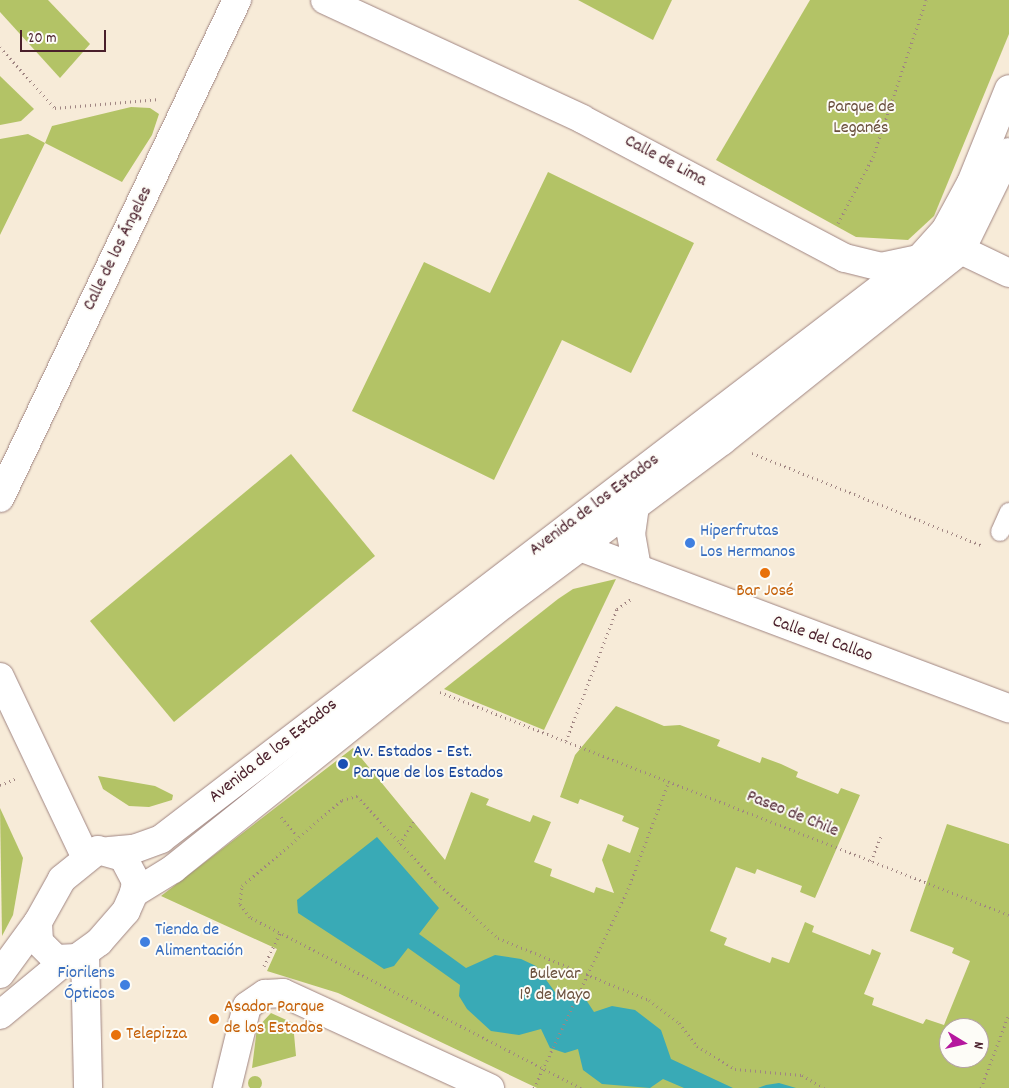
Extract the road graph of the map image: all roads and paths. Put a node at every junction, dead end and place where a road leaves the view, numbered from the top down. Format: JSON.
{"nodes":[{"id":1,"x":237,"y":0,"type":"edge"},
{"id":2,"x":325,"y":0,"type":"edge"},
{"id":3,"x":926,"y":0,"type":"edge"},
{"id":4,"x":0,"y":48,"type":"edge"},
{"id":5,"x":1009,"y":89,"type":"edge"},
{"id":6,"x":191,"y":98,"type":"junction"},
{"id":7,"x":1009,"y":152,"type":"edge"},
{"id":8,"x":961,"y":250,"type":"junction"},
{"id":9,"x":835,"y":253,"type":"junction"},
{"id":10,"x":921,"y":256,"type":"junction"},
{"id":11,"x":1009,"y":273,"type":"edge"},
{"id":12,"x":876,"y":290,"type":"junction"},
{"id":13,"x":871,"y":323,"type":"junction"},
{"id":14,"x":722,"y":441,"type":"junction"},
{"id":15,"x":0,"y":498,"type":"edge"},
{"id":16,"x":635,"y":506,"type":"junction"},
{"id":17,"x":1009,"y":512,"type":"edge"},
{"id":18,"x":1000,"y":532,"type":"dead end"},
{"id":19,"x":551,"y":538,"type":"junction"},
{"id":20,"x":584,"y":547,"type":"junction"},
{"id":21,"x":990,"y":549,"type":"dead end"},
{"id":22,"x":649,"y":574,"type":"junction"},
{"id":23,"x":0,"y":677,"type":"edge"},
{"id":24,"x":409,"y":680,"type":"junction"},
{"id":25,"x":1009,"y":708,"type":"edge"},
{"id":26,"x":566,"y":741,"type":"junction"},
{"id":27,"x":669,"y":781,"type":"junction"},
{"id":28,"x":414,"y":821,"type":"dead end"},
{"id":29,"x":881,"y":836,"type":"dead end"},
{"id":30,"x":400,"y":844,"type":"junction"},
{"id":31,"x":97,"y":853,"type":"junction"},
{"id":32,"x":871,"y":861,"type":"junction"},
{"id":33,"x":134,"y":893,"type":"junction"},
{"id":34,"x":1009,"y":915,"type":"edge"},
{"id":35,"x":38,"y":922,"type":"junction"},
{"id":36,"x":75,"y":957,"type":"junction"},
{"id":37,"x":0,"y":974,"type":"edge"},
{"id":38,"x":586,"y":977,"type":"junction"},
{"id":39,"x":1009,"y":1014,"type":"edge"},
{"id":40,"x":0,"y":1015,"type":"edge"},
{"id":41,"x":542,"y":1070,"type":"junction"},
{"id":42,"x":88,"y":1088,"type":"edge"},
{"id":43,"x":227,"y":1088,"type":"edge"},
{"id":44,"x":490,"y":1088,"type":"edge"},
{"id":45,"x":534,"y":1088,"type":"edge"},
{"id":46,"x":581,"y":1088,"type":"edge"},
{"id":47,"x":824,"y":1088,"type":"edge"},
{"id":48,"x":981,"y":1088,"type":"edge"}],
"edges":[{"from":1,"to":6,"type":"street","name":"Calle de los Ángeles"},
{"from":2,"to":9,"type":"street","name":"Calle de Lima"},
{"from":3,"to":9,"type":"path"},
{"from":4,"to":6,"type":"path"},
{"from":5,"to":10,"type":"street","name":"Avenida de los Estados"},
{"from":6,"to":15,"type":"street","name":"Calle de los Ángeles"},
{"from":7,"to":8,"type":"street","name":"Avenida de los Estados"},
{"from":8,"to":10,"type":"street","name":"Calle de Lima"},
{"from":8,"to":11,"type":"street"},
{"from":8,"to":13,"type":"street","name":"Avenida de los Estados"},
{"from":9,"to":10,"type":"street","name":"Calle de Lima"},
{"from":9,"to":12,"type":"street"},
{"from":10,"to":12,"type":"street","name":"Avenida de los Estados"},
{"from":12,"to":13,"type":"street"},
{"from":12,"to":19,"type":"street","name":"Avenida de los Estados"},
{"from":13,"to":14,"type":"street","name":"Avenida de los Estados"},
{"from":14,"to":16,"type":"street","name":"Avenida de los Estados"},
{"from":14,"to":21,"type":"path"},
{"from":16,"to":20,"type":"street","name":"Avenida de los Estados"},
{"from":16,"to":22,"type":"street"},
{"from":17,"to":18,"type":"lane"},
{"from":19,"to":20,"type":"street","name":"Calle del Callao"},
{"from":19,"to":31,"type":"street","name":"Avenida de los Estados"},
{"from":20,"to":22,"type":"street","name":"Calle del Callao"},
{"from":20,"to":24,"type":"street","name":"Avenida de los Estados"},
{"from":22,"to":25,"type":"street","name":"Calle del Callao"},
{"from":22,"to":26,"type":"path"},
{"from":23,"to":31,"type":"street"},
{"from":24,"to":26,"type":"path","name":"Paseo de Chile"},
{"from":24,"to":33,"type":"street","name":"Avenida de los Estados"},
{"from":26,"to":27,"type":"path","name":"Paseo de Chile"},
{"from":27,"to":32,"type":"path","name":"Paseo de Chile"},
{"from":27,"to":38,"type":"path"},
{"from":28,"to":30,"type":"path"},
{"from":29,"to":32,"type":"path"},
{"from":30,"to":38,"type":"path"},
{"from":30,"to":41,"type":"path"},
{"from":31,"to":33,"type":"street"},
{"from":31,"to":35,"type":"street"},
{"from":32,"to":34,"type":"path","name":"Paseo de Chile"},
{"from":33,"to":36,"type":"street"},
{"from":35,"to":36,"type":"street"},
{"from":35,"to":37,"type":"street"},
{"from":36,"to":40,"type":"street"},
{"from":36,"to":42,"type":"street"},
{"from":38,"to":41,"type":"path"},
{"from":38,"to":47,"type":"path"},
{"from":39,"to":48,"type":"path"},
{"from":41,"to":45,"type":"path"},
{"from":41,"to":46,"type":"path"},
{"from":43,"to":44,"type":"street"}]}
